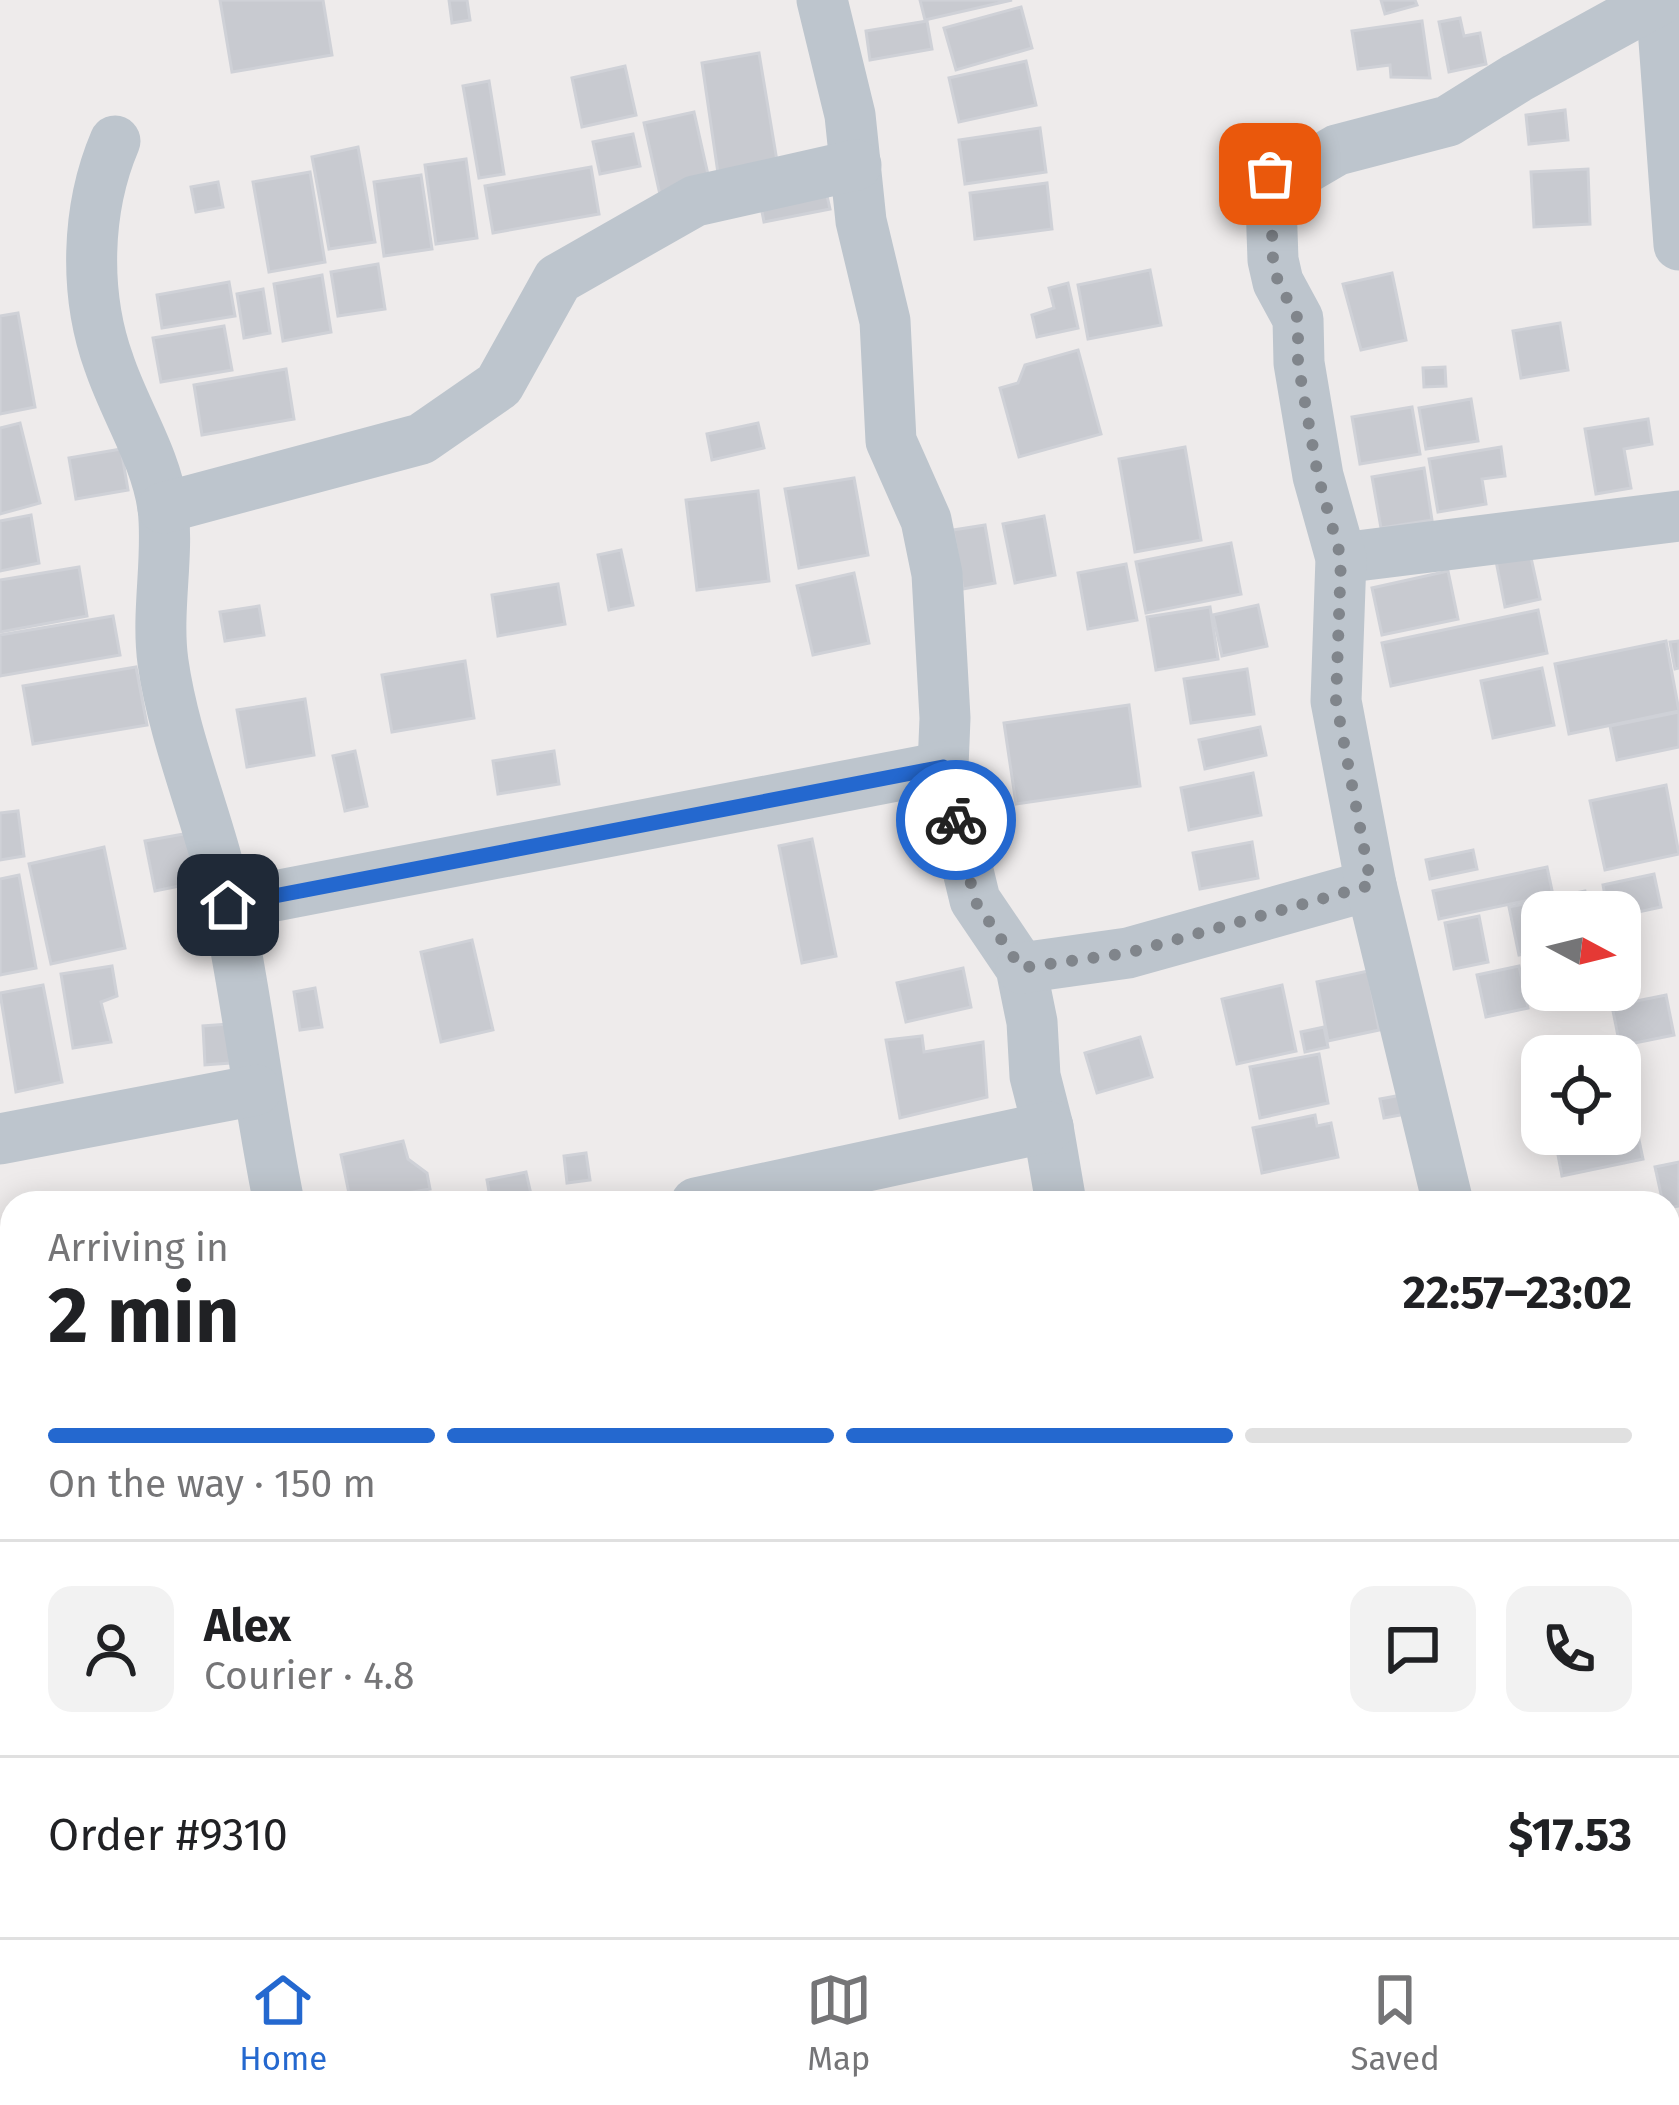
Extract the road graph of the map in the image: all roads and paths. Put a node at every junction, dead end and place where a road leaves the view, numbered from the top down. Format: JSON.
{"nodes":[{"id":1,"x":822,"y":0,"type":"edge"},
{"id":2,"x":1660,"y":0,"type":"edge"},
{"id":3,"x":115,"y":141,"type":"dead end"},
{"id":4,"x":856,"y":165,"type":"junction"},
{"id":5,"x":1679,"y":245,"type":"edge"},
{"id":6,"x":163,"y":508,"type":"junction"},
{"id":7,"x":1679,"y":516,"type":"edge"},
{"id":8,"x":1341,"y":558,"type":"junction"},
{"id":9,"x":943,"y":767,"type":"junction"},
{"id":10,"x":1371,"y":885,"type":"junction"},
{"id":11,"x":228,"y":905,"type":"junction"},
{"id":12,"x":1021,"y":968,"type":"junction"},
{"id":13,"x":256,"y":1090,"type":"junction"},
{"id":14,"x":1048,"y":1127,"type":"junction"},
{"id":15,"x":0,"y":1138,"type":"edge"},
{"id":16,"x":277,"y":1191,"type":"edge"},
{"id":17,"x":752,"y":1191,"type":"edge"},
{"id":18,"x":1059,"y":1191,"type":"edge"},
{"id":19,"x":1445,"y":1191,"type":"edge"}],
"edges":[{"from":1,"to":4,"type":"street"},
{"from":2,"to":5,"type":"street"},
{"from":2,"to":8,"type":"street"},
{"from":3,"to":6,"type":"street"},
{"from":4,"to":6,"type":"street"},
{"from":4,"to":9,"type":"street"},
{"from":6,"to":11,"type":"street"},
{"from":7,"to":8,"type":"street"},
{"from":8,"to":10,"type":"street"},
{"from":9,"to":11,"type":"street"},
{"from":9,"to":12,"type":"street"},
{"from":10,"to":12,"type":"street"},
{"from":10,"to":19,"type":"street"},
{"from":11,"to":13,"type":"street"},
{"from":12,"to":14,"type":"street"},
{"from":13,"to":15,"type":"street"},
{"from":13,"to":16,"type":"street"},
{"from":14,"to":17,"type":"street"},
{"from":14,"to":18,"type":"street"}]}
